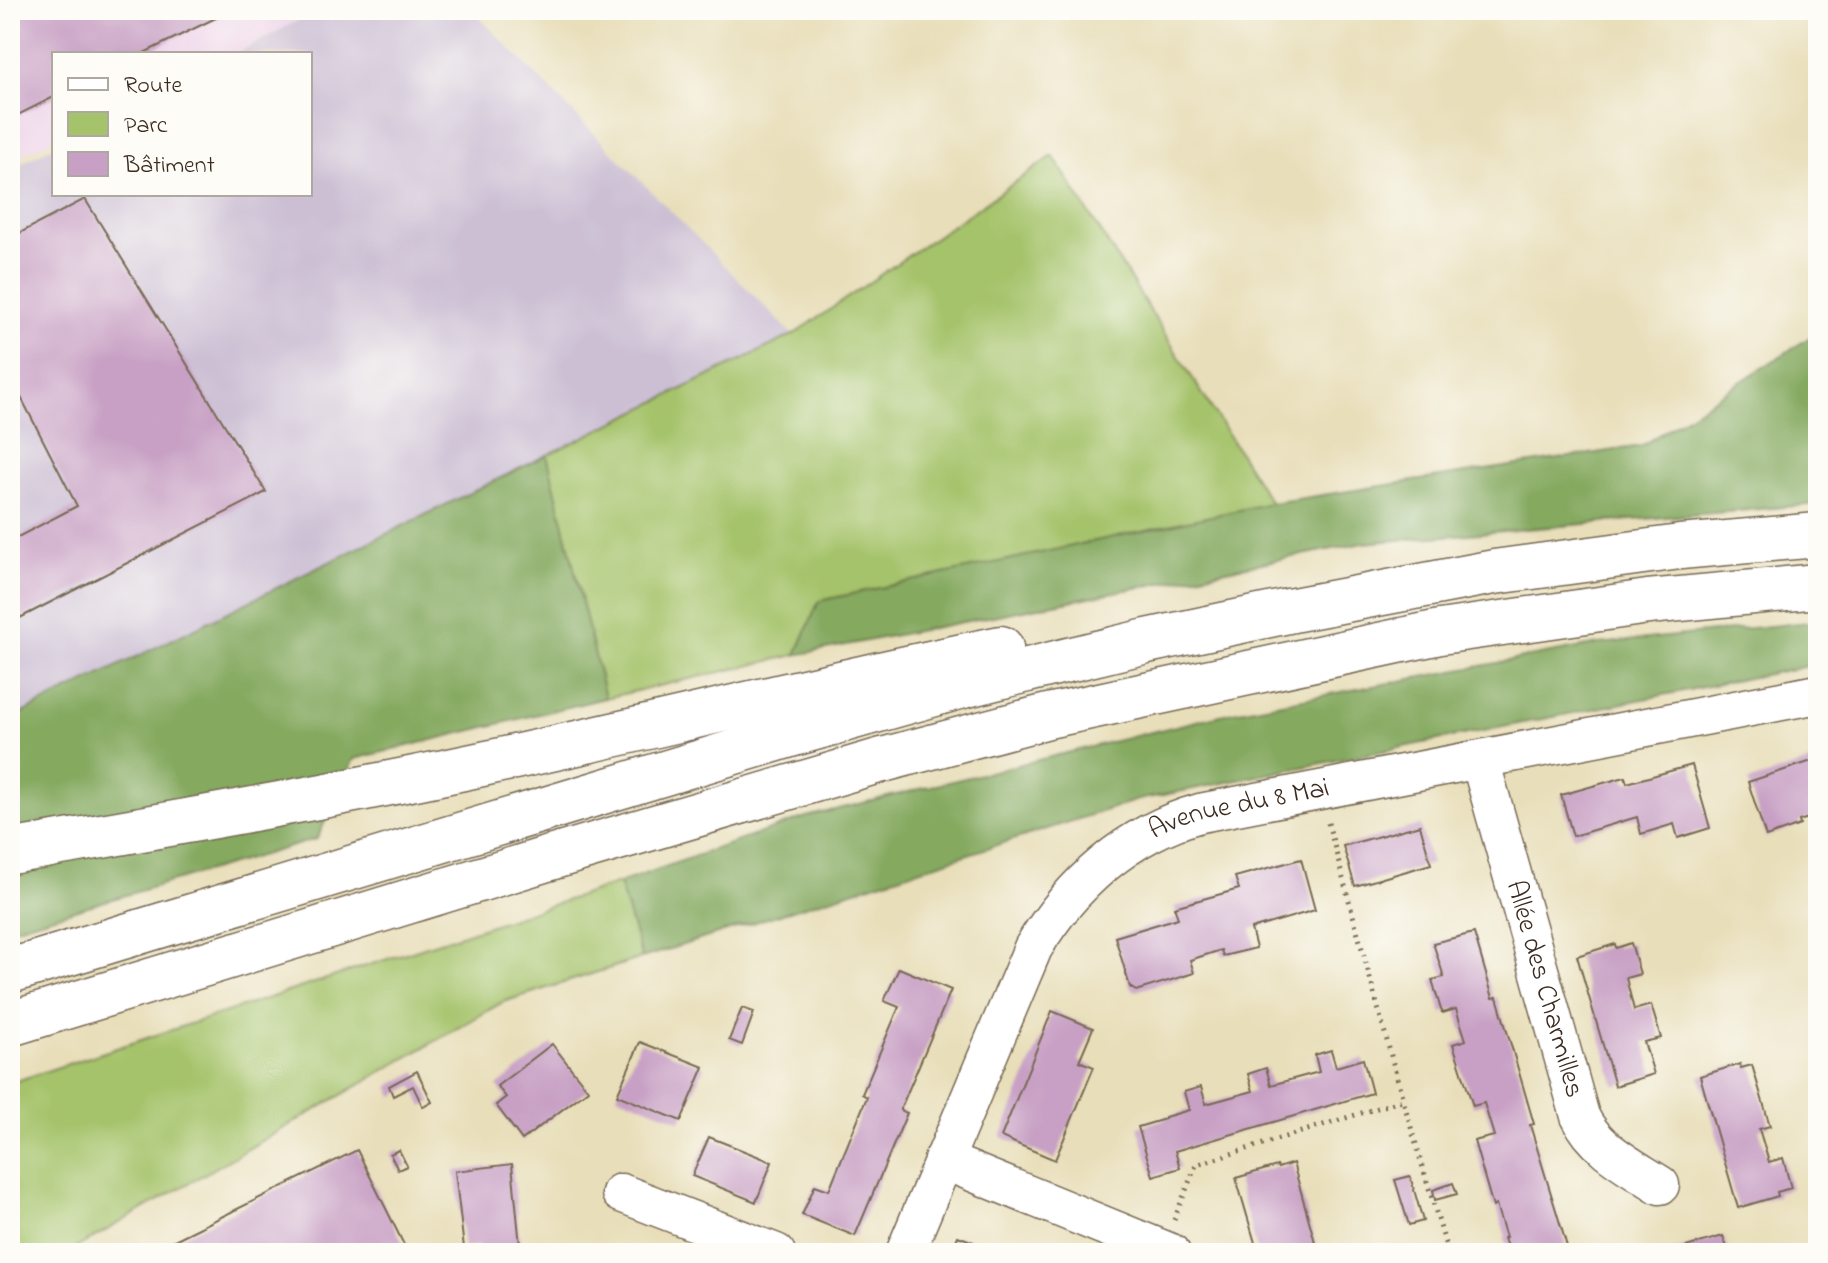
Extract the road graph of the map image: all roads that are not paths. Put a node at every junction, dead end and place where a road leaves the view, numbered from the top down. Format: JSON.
{"nodes":[{"id":1,"x":1818,"y":535,"type":"edge"},
{"id":2,"x":1818,"y":586,"type":"edge"},
{"id":3,"x":1147,"y":641,"type":"junction"},
{"id":4,"x":1818,"y":694,"type":"edge"},
{"id":5,"x":1480,"y":760,"type":"junction"},
{"id":6,"x":10,"y":852,"type":"edge"},
{"id":7,"x":10,"y":971,"type":"edge"},
{"id":8,"x":10,"y":1024,"type":"edge"},
{"id":9,"x":943,"y":1160,"type":"junction"},
{"id":10,"x":1660,"y":1185,"type":"dead end"},
{"id":11,"x":621,"y":1193,"type":"dead end"},
{"id":12,"x":1167,"y":1251,"type":"edge"},
{"id":13,"x":776,"y":1253,"type":"edge"},
{"id":14,"x":905,"y":1253,"type":"edge"}],
"edges":[{"from":1,"to":3,"type":"highway"},
{"from":2,"to":8,"type":"highway"},
{"from":3,"to":6,"type":"highway"},
{"from":3,"to":7,"type":"highway"},
{"from":4,"to":5,"type":"street","name":"Avenue du 8 Mai"},
{"from":5,"to":9,"type":"street","name":"Avenue du 8 Mai"},
{"from":5,"to":10,"type":"street","name":"Allée des Charmilles"},
{"from":9,"to":12,"type":"street"},
{"from":9,"to":14,"type":"street","name":"Avenue du 8 Mai"},
{"from":11,"to":13,"type":"street"}]}
